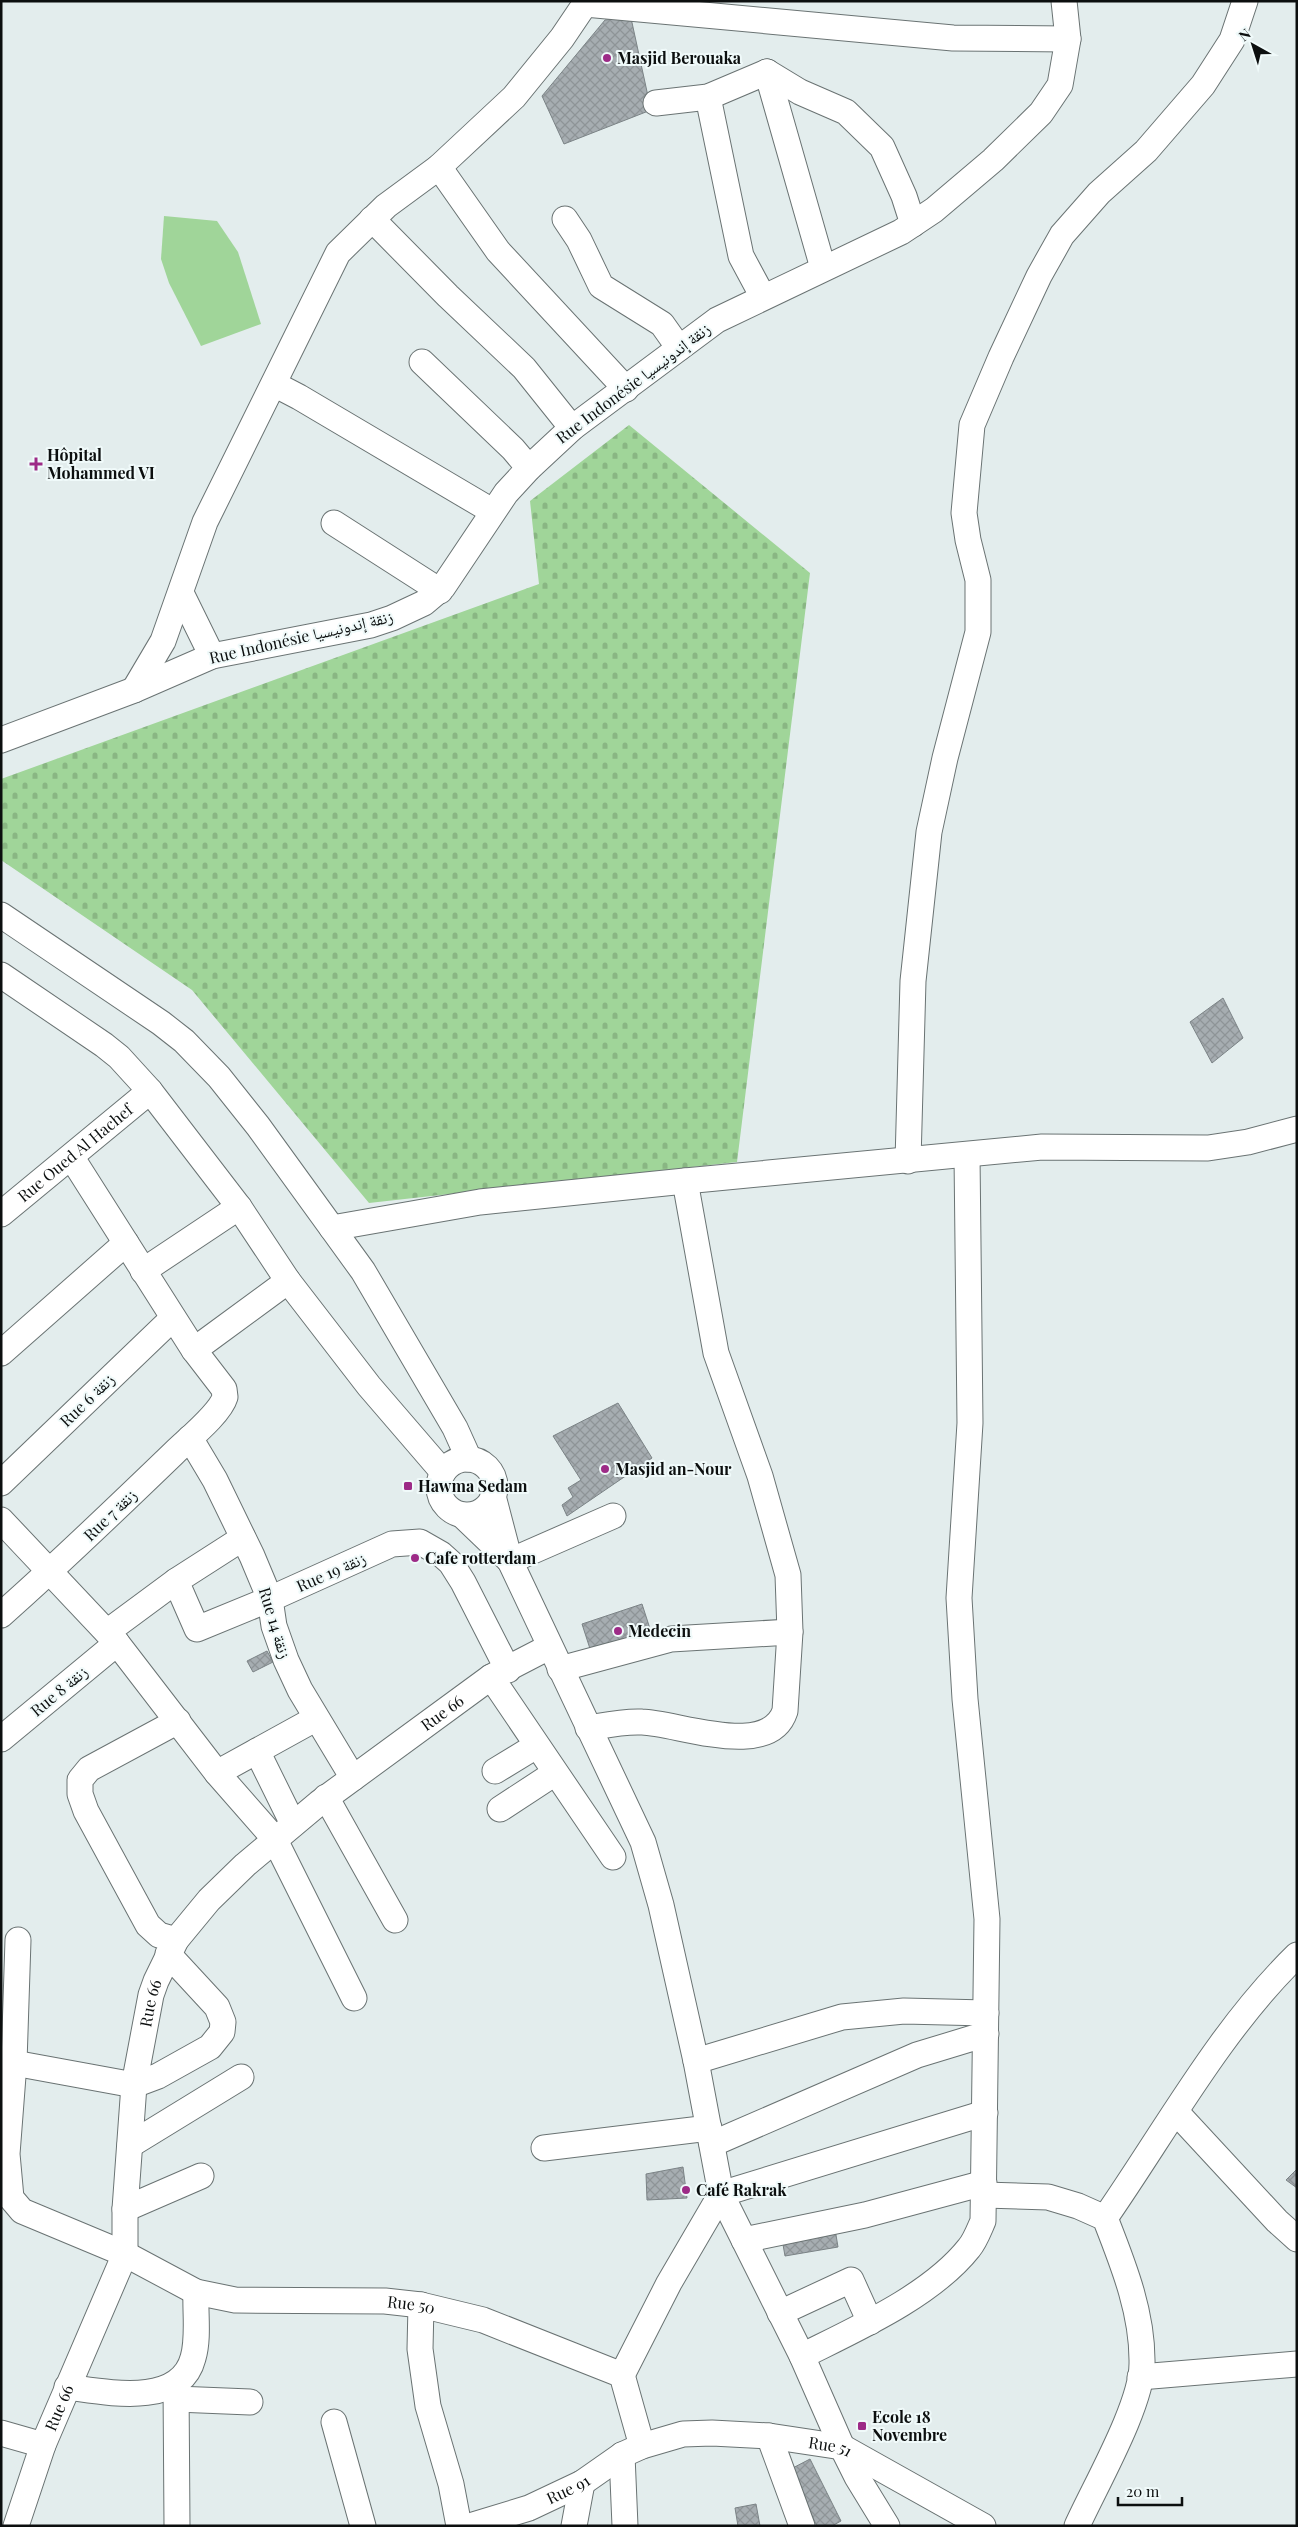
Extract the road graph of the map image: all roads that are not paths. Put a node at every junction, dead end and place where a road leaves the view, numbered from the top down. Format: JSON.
{"nodes":[{"id":1,"x":1064,"y":1,"type":"edge"},
{"id":2,"x":1245,"y":1,"type":"edge"},
{"id":3,"x":586,"y":3,"type":"edge"},
{"id":4,"x":1068,"y":39,"type":"junction"},
{"id":5,"x":767,"y":72,"type":"junction"},
{"id":6,"x":708,"y":97,"type":"junction"},
{"id":7,"x":656,"y":103,"type":"dead end"},
{"id":8,"x":439,"y":168,"type":"junction"},
{"id":9,"x":372,"y":219,"type":"junction"},
{"id":10,"x":565,"y":219,"type":"dead end"},
{"id":11,"x":913,"y":224,"type":"junction"},
{"id":12,"x":823,"y":268,"type":"junction"},
{"id":13,"x":763,"y":296,"type":"junction"},
{"id":14,"x":679,"y":348,"type":"junction"},
{"id":15,"x":422,"y":362,"type":"dead end"},
{"id":16,"x":274,"y":384,"type":"junction"},
{"id":17,"x":626,"y":389,"type":"junction"},
{"id":18,"x":572,"y":428,"type":"junction"},
{"id":19,"x":528,"y":468,"type":"junction"},
{"id":20,"x":492,"y":511,"type":"junction"},
{"id":21,"x":334,"y":523,"type":"dead end"},
{"id":22,"x":440,"y":591,"type":"junction"},
{"id":23,"x":181,"y":593,"type":"junction"},
{"id":24,"x":212,"y":656,"type":"junction"},
{"id":25,"x":134,"y":690,"type":"junction"},
{"id":26,"x":1,"y":740,"type":"edge"},
{"id":27,"x":1,"y":915,"type":"edge"},
{"id":28,"x":1,"y":974,"type":"edge"},
{"id":29,"x":150,"y":1091,"type":"junction"},
{"id":30,"x":1297,"y":1129,"type":"edge"},
{"id":31,"x":967,"y":1155,"type":"junction"},
{"id":32,"x":72,"y":1158,"type":"junction"},
{"id":33,"x":908,"y":1162,"type":"junction"},
{"id":34,"x":685,"y":1180,"type":"junction"},
{"id":35,"x":240,"y":1207,"type":"junction"},
{"id":36,"x":1,"y":1214,"type":"edge"},
{"id":37,"x":332,"y":1228,"type":"junction"},
{"id":38,"x":126,"y":1243,"type":"junction"},
{"id":39,"x":143,"y":1271,"type":"junction"},
{"id":40,"x":288,"y":1282,"type":"junction"},
{"id":41,"x":174,"y":1318,"type":"junction"},
{"id":42,"x":194,"y":1350,"type":"junction"},
{"id":43,"x":1,"y":1353,"type":"edge"},
{"id":44,"x":190,"y":1438,"type":"junction"},
{"id":45,"x":469,"y":1459,"type":"junction"},
{"id":46,"x":443,"y":1472,"type":"junction"},
{"id":47,"x":1,"y":1483,"type":"edge"},
{"id":48,"x":494,"y":1496,"type":"junction"},
{"id":49,"x":462,"y":1516,"type":"junction"},
{"id":50,"x":613,"y":1516,"type":"dead end"},
{"id":51,"x":1,"y":1520,"type":"edge"},
{"id":52,"x":243,"y":1538,"type":"junction"},
{"id":53,"x":510,"y":1562,"type":"junction"},
{"id":54,"x":49,"y":1573,"type":"junction"},
{"id":55,"x":176,"y":1582,"type":"junction"},
{"id":56,"x":270,"y":1599,"type":"junction"},
{"id":57,"x":1,"y":1616,"type":"edge"},
{"id":58,"x":790,"y":1632,"type":"junction"},
{"id":59,"x":112,"y":1638,"type":"junction"},
{"id":60,"x":554,"y":1658,"type":"junction"},
{"id":61,"x":500,"y":1674,"type":"junction"},
{"id":62,"x":316,"y":1719,"type":"junction"},
{"id":63,"x":178,"y":1721,"type":"junction"},
{"id":64,"x":588,"y":1728,"type":"junction"},
{"id":65,"x":1,"y":1739,"type":"edge"},
{"id":66,"x":536,"y":1746,"type":"junction"},
{"id":67,"x":257,"y":1751,"type":"junction"},
{"id":68,"x":495,"y":1771,"type":"dead end"},
{"id":69,"x":217,"y":1773,"type":"junction"},
{"id":70,"x":555,"y":1773,"type":"junction"},
{"id":71,"x":353,"y":1778,"type":"junction"},
{"id":72,"x":326,"y":1798,"type":"junction"},
{"id":73,"x":500,"y":1809,"type":"dead end"},
{"id":74,"x":283,"y":1831,"type":"junction"},
{"id":75,"x":613,"y":1857,"type":"dead end"},
{"id":76,"x":395,"y":1920,"type":"dead end"},
{"id":77,"x":18,"y":1940,"type":"dead end"},
{"id":78,"x":172,"y":1947,"type":"junction"},
{"id":79,"x":1297,"y":1955,"type":"edge"},
{"id":80,"x":354,"y":1998,"type":"dead end"},
{"id":81,"x":986,"y":2024,"type":"junction"},
{"id":82,"x":696,"y":2061,"type":"junction"},
{"id":83,"x":14,"y":2063,"type":"junction"},
{"id":84,"x":241,"y":2077,"type":"dead end"},
{"id":85,"x":134,"y":2085,"type":"junction"},
{"id":86,"x":1176,"y":2112,"type":"junction"},
{"id":87,"x":985,"y":2113,"type":"junction"},
{"id":88,"x":710,"y":2136,"type":"junction"},
{"id":89,"x":130,"y":2144,"type":"junction"},
{"id":90,"x":544,"y":2148,"type":"dead end"},
{"id":91,"x":201,"y":2176,"type":"dead end"},
{"id":92,"x":984,"y":2189,"type":"junction"},
{"id":93,"x":721,"y":2194,"type":"junction"},
{"id":94,"x":126,"y":2209,"type":"junction"},
{"id":95,"x":1105,"y":2218,"type":"junction"},
{"id":96,"x":1297,"y":2238,"type":"edge"},
{"id":97,"x":744,"y":2240,"type":"junction"},
{"id":98,"x":125,"y":2254,"type":"junction"},
{"id":99,"x":196,"y":2292,"type":"junction"},
{"id":100,"x":421,"y":2305,"type":"junction"},
{"id":101,"x":780,"y":2313,"type":"junction"},
{"id":102,"x":870,"y":2322,"type":"junction"},
{"id":103,"x":802,"y":2356,"type":"junction"},
{"id":104,"x":1297,"y":2364,"type":"edge"},
{"id":105,"x":622,"y":2375,"type":"junction"},
{"id":106,"x":1140,"y":2377,"type":"junction"},
{"id":107,"x":67,"y":2387,"type":"junction"},
{"id":108,"x":176,"y":2392,"type":"junction"},
{"id":109,"x":250,"y":2402,"type":"dead end"},
{"id":110,"x":334,"y":2422,"type":"dead end"},
{"id":111,"x":1,"y":2432,"type":"edge"},
{"id":112,"x":770,"y":2436,"type":"junction"},
{"id":113,"x":43,"y":2445,"type":"junction"},
{"id":114,"x":642,"y":2447,"type":"junction"},
{"id":115,"x":842,"y":2447,"type":"junction"},
{"id":116,"x":582,"y":2484,"type":"junction"},
{"id":117,"x":16,"y":2526,"type":"edge"},
{"id":118,"x":177,"y":2526,"type":"edge"},
{"id":119,"x":363,"y":2526,"type":"edge"},
{"id":120,"x":459,"y":2526,"type":"edge"},
{"id":121,"x":470,"y":2526,"type":"edge"},
{"id":122,"x":574,"y":2526,"type":"edge"},
{"id":123,"x":624,"y":2526,"type":"edge"},
{"id":124,"x":802,"y":2526,"type":"edge"},
{"id":125,"x":887,"y":2526,"type":"edge"},
{"id":126,"x":983,"y":2526,"type":"edge"},
{"id":127,"x":1076,"y":2526,"type":"edge"}],
"edges":[{"from":1,"to":4,"type":"street","name":"Rue Indonésie زنقة إندونيسيا"},
{"from":2,"to":33,"type":"street"},
{"from":3,"to":4,"type":"street"},
{"from":3,"to":8,"type":"street"},
{"from":4,"to":11,"type":"street","name":"Rue Indonésie زنقة إندونيسيا"},
{"from":5,"to":6,"type":"street"},
{"from":5,"to":11,"type":"street"},
{"from":5,"to":12,"type":"street"},
{"from":6,"to":7,"type":"street"},
{"from":6,"to":13,"type":"street"},
{"from":8,"to":9,"type":"street"},
{"from":8,"to":17,"type":"street"},
{"from":9,"to":16,"type":"street"},
{"from":9,"to":18,"type":"street"},
{"from":10,"to":14,"type":"street"},
{"from":11,"to":12,"type":"street","name":"Rue Indonésie زنقة إندونيسيا"},
{"from":12,"to":13,"type":"street","name":"Rue Indonésie زنقة إندونيسيا"},
{"from":13,"to":14,"type":"street","name":"Rue Indonésie زنقة إندونيسيا"},
{"from":14,"to":17,"type":"street","name":"Rue Indonésie زنقة إندونيسيا"},
{"from":15,"to":19,"type":"street"},
{"from":16,"to":20,"type":"street"},
{"from":16,"to":23,"type":"street"},
{"from":17,"to":18,"type":"street","name":"Rue Indonésie زنقة إندونيسيا"},
{"from":18,"to":19,"type":"street","name":"Rue Indonésie زنقة إندونيسيا"},
{"from":19,"to":20,"type":"street","name":"Rue Indonésie زنقة إندونيسيا"},
{"from":20,"to":22,"type":"street","name":"Rue Indonésie زنقة إندونيسيا"},
{"from":21,"to":22,"type":"street"},
{"from":22,"to":24,"type":"street","name":"Rue Indonésie زنقة إندونيسيا"},
{"from":23,"to":24,"type":"street"},
{"from":23,"to":25,"type":"street"},
{"from":24,"to":25,"type":"street","name":"Rue Indonésie زنقة إندونيسيا"},
{"from":25,"to":26,"type":"street","name":"Rue Indonésie زنقة إندونيسيا"},
{"from":27,"to":37,"type":"street"},
{"from":28,"to":29,"type":"street"},
{"from":29,"to":32,"type":"street","name":"Rue Oued Al Hachef"},
{"from":29,"to":35,"type":"street"},
{"from":30,"to":31,"type":"street"},
{"from":31,"to":33,"type":"street"},
{"from":31,"to":81,"type":"street"},
{"from":32,"to":36,"type":"street","name":"Rue Oued Al Hachef"},
{"from":32,"to":38,"type":"street"},
{"from":33,"to":34,"type":"street"},
{"from":34,"to":37,"type":"street"},
{"from":34,"to":58,"type":"street"},
{"from":35,"to":39,"type":"street"},
{"from":35,"to":40,"type":"street"},
{"from":37,"to":45,"type":"street"},
{"from":38,"to":39,"type":"street"},
{"from":38,"to":43,"type":"street"},
{"from":39,"to":41,"type":"street"},
{"from":40,"to":42,"type":"street"},
{"from":40,"to":46,"type":"street"},
{"from":41,"to":42,"type":"street"},
{"from":41,"to":47,"type":"street","name":"Rue 6 زنقة"},
{"from":42,"to":44,"type":"street","name":"Rue 7 زنقة"},
{"from":44,"to":52,"type":"street","name":"Rue 14 زنقة"},
{"from":44,"to":54,"type":"street","name":"Rue 7 زنقة"},
{"from":45,"to":46,"type":"street"},
{"from":45,"to":48,"type":"street"},
{"from":46,"to":49,"type":"street"},
{"from":48,"to":49,"type":"street"},
{"from":48,"to":53,"type":"street"},
{"from":49,"to":53,"type":"street"},
{"from":50,"to":53,"type":"street"},
{"from":51,"to":54,"type":"street"},
{"from":52,"to":55,"type":"street","name":"Rue 8 زنقة"},
{"from":52,"to":56,"type":"street","name":"Rue 14 زنقة"},
{"from":53,"to":60,"type":"street"},
{"from":54,"to":57,"type":"street","name":"Rue 7 زنقة"},
{"from":54,"to":59,"type":"street"},
{"from":55,"to":56,"type":"street","name":"Rue 19 زنقة"},
{"from":55,"to":59,"type":"street","name":"Rue 8 زنقة"},
{"from":56,"to":61,"type":"street","name":"Rue 19 زنقة"},
{"from":56,"to":62,"type":"street","name":"Rue 14 زنقة"},
{"from":58,"to":60,"type":"street","name":"Rue 66"},
{"from":58,"to":64,"type":"street"},
{"from":59,"to":63,"type":"street"},
{"from":59,"to":65,"type":"street","name":"Rue 8 زنقة"},
{"from":60,"to":61,"type":"street","name":"Rue 66"},
{"from":60,"to":64,"type":"street"},
{"from":61,"to":66,"type":"street"},
{"from":61,"to":71,"type":"street","name":"Rue 66"},
{"from":62,"to":67,"type":"street"},
{"from":62,"to":71,"type":"street","name":"Rue 14 زنقة"},
{"from":63,"to":69,"type":"street"},
{"from":63,"to":78,"type":"street"},
{"from":64,"to":82,"type":"street"},
{"from":66,"to":68,"type":"street"},
{"from":66,"to":70,"type":"street"},
{"from":67,"to":69,"type":"street"},
{"from":67,"to":74,"type":"street"},
{"from":69,"to":74,"type":"street"},
{"from":70,"to":73,"type":"street"},
{"from":70,"to":75,"type":"street"},
{"from":71,"to":72,"type":"street","name":"Rue 66"},
{"from":72,"to":74,"type":"street","name":"Rue 66"},
{"from":72,"to":76,"type":"street"},
{"from":74,"to":78,"type":"street","name":"Rue 66"},
{"from":74,"to":80,"type":"street"},
{"from":77,"to":83,"type":"street","name":"Rue 50"},
{"from":78,"to":85,"type":"street","name":"Rue 66"},
{"from":78,"to":85,"type":"street"},
{"from":79,"to":86,"type":"street"},
{"from":81,"to":82,"type":"street"},
{"from":81,"to":87,"type":"street"},
{"from":81,"to":88,"type":"street"},
{"from":82,"to":88,"type":"street"},
{"from":83,"to":85,"type":"street"},
{"from":83,"to":98,"type":"street","name":"Rue 50"},
{"from":84,"to":89,"type":"street"},
{"from":85,"to":89,"type":"street","name":"Rue 66"},
{"from":86,"to":95,"type":"street"},
{"from":86,"to":96,"type":"street"},
{"from":87,"to":92,"type":"street"},
{"from":87,"to":93,"type":"street"},
{"from":88,"to":90,"type":"street"},
{"from":88,"to":93,"type":"street"},
{"from":89,"to":94,"type":"street","name":"Rue 66"},
{"from":91,"to":94,"type":"street"},
{"from":92,"to":95,"type":"street"},
{"from":92,"to":97,"type":"street"},
{"from":92,"to":102,"type":"street"},
{"from":93,"to":97,"type":"street"},
{"from":93,"to":105,"type":"street"},
{"from":94,"to":98,"type":"street","name":"Rue 66"},
{"from":95,"to":106,"type":"street"},
{"from":97,"to":101,"type":"street"},
{"from":98,"to":99,"type":"street","name":"Rue 50"},
{"from":98,"to":107,"type":"street","name":"Rue 66"},
{"from":99,"to":100,"type":"street","name":"Rue 50"},
{"from":99,"to":108,"type":"street"},
{"from":100,"to":105,"type":"street","name":"Rue 50"},
{"from":100,"to":120,"type":"street"},
{"from":101,"to":102,"type":"street"},
{"from":101,"to":103,"type":"street"},
{"from":102,"to":103,"type":"street"},
{"from":103,"to":115,"type":"street"},
{"from":104,"to":106,"type":"street"},
{"from":105,"to":114,"type":"street"},
{"from":106,"to":127,"type":"street"},
{"from":107,"to":108,"type":"street"},
{"from":107,"to":113,"type":"street","name":"Rue 66"},
{"from":108,"to":109,"type":"street"},
{"from":108,"to":118,"type":"street"},
{"from":110,"to":119,"type":"street"},
{"from":111,"to":113,"type":"street"},
{"from":112,"to":114,"type":"street","name":"Rue 51"},
{"from":112,"to":115,"type":"street","name":"Rue 51"},
{"from":112,"to":124,"type":"street"},
{"from":113,"to":117,"type":"street","name":"Rue 66"},
{"from":114,"to":116,"type":"street","name":"Rue 91"},
{"from":114,"to":123,"type":"street"},
{"from":115,"to":125,"type":"street"},
{"from":115,"to":126,"type":"street","name":"Rue 51"},
{"from":116,"to":121,"type":"street","name":"Rue 91"},
{"from":116,"to":122,"type":"street"}]}
